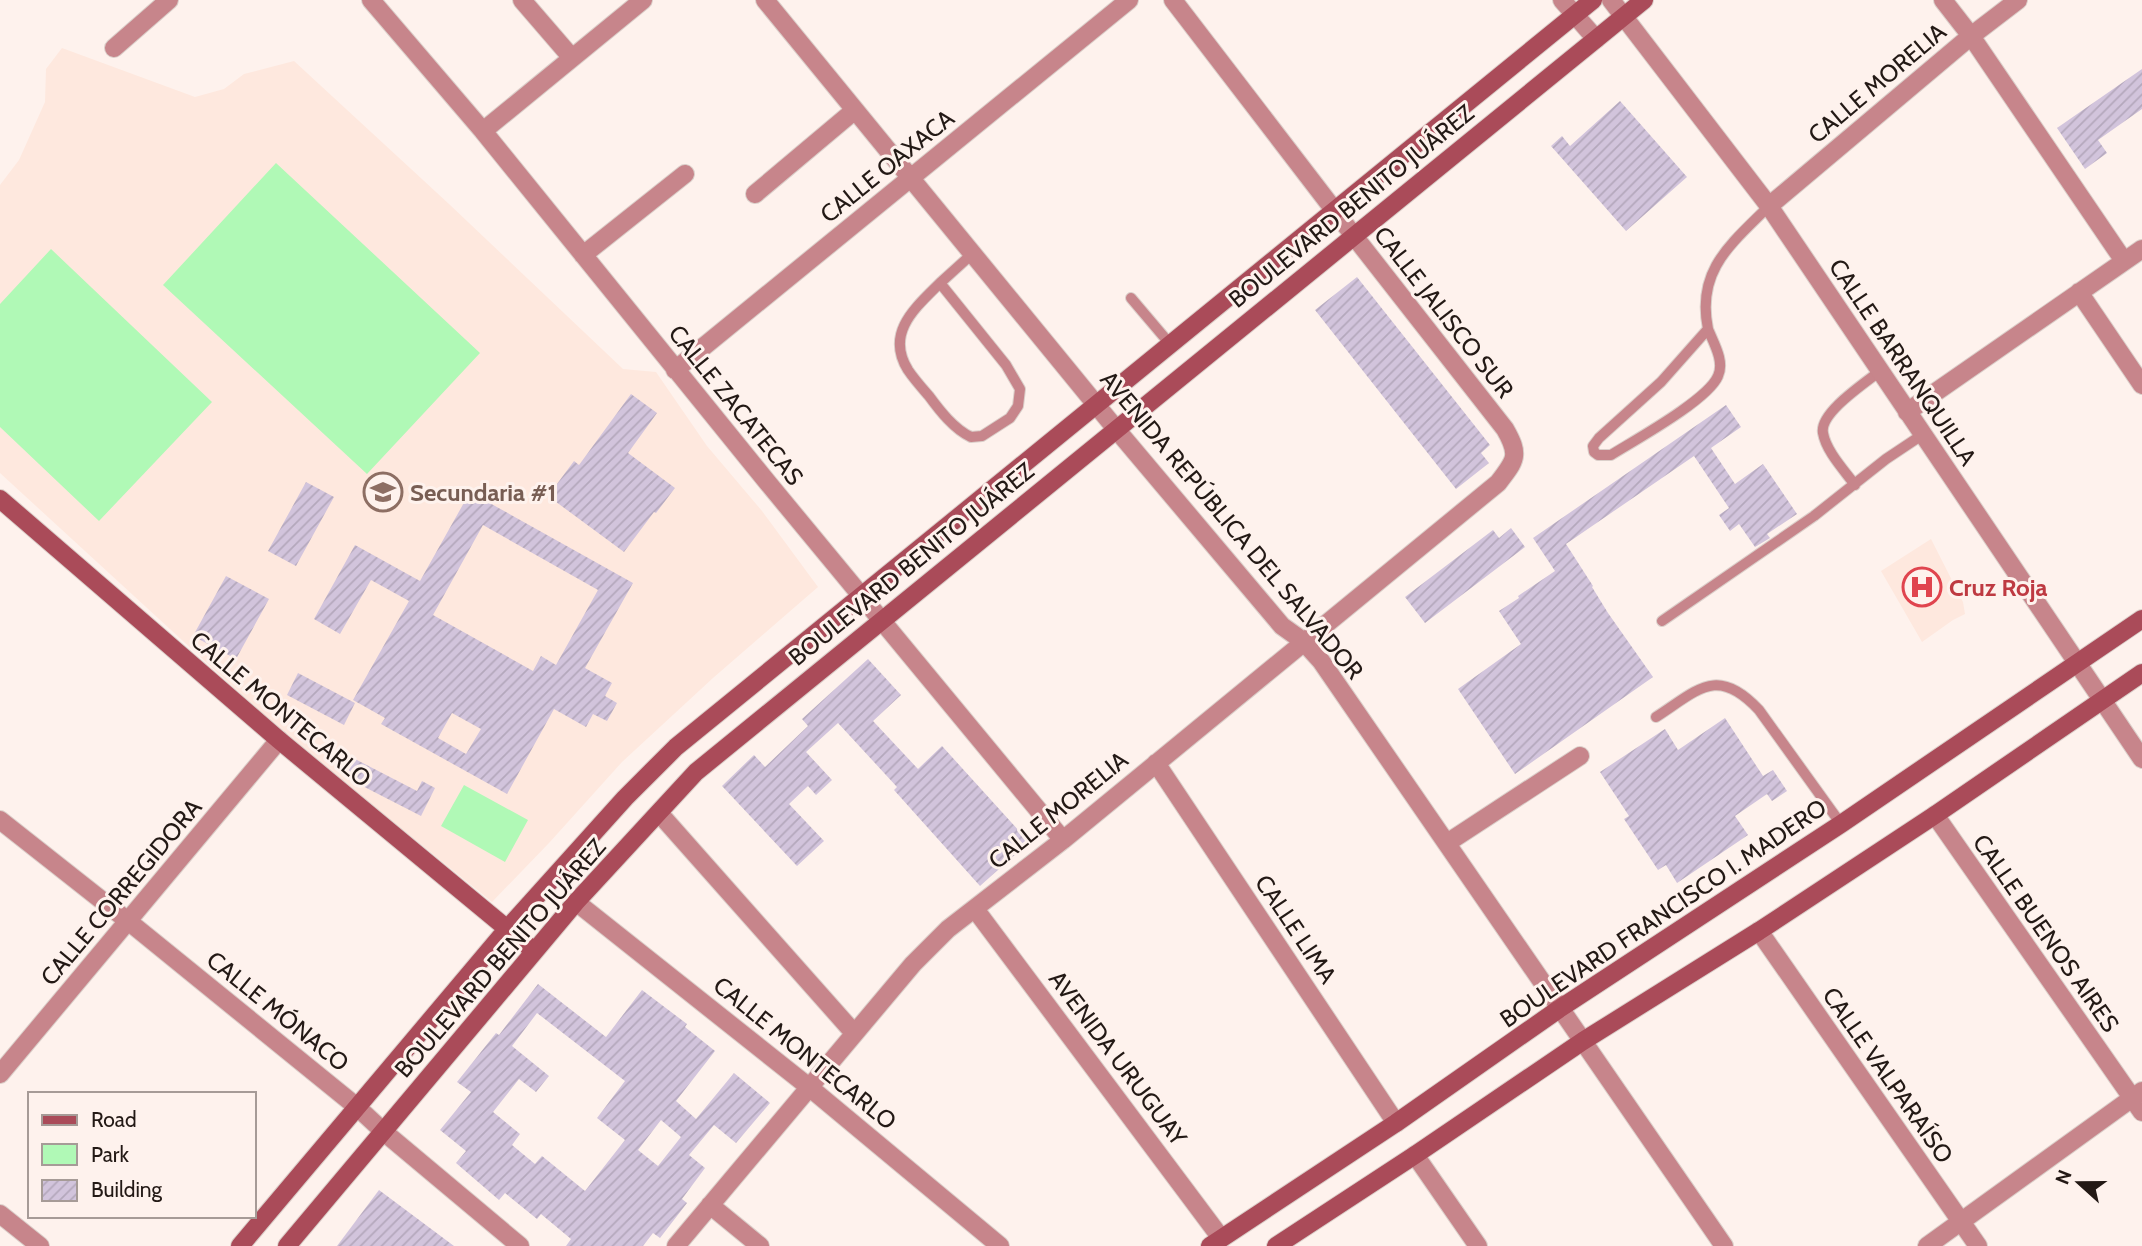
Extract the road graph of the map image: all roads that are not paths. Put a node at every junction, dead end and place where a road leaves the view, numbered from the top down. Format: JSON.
{"nodes":[{"id":1,"x":169,"y":0,"type":"edge"},
{"id":2,"x":371,"y":0,"type":"edge"},
{"id":3,"x":522,"y":0,"type":"edge"},
{"id":4,"x":643,"y":0,"type":"edge"},
{"id":5,"x":765,"y":0,"type":"edge"},
{"id":6,"x":1129,"y":0,"type":"edge"},
{"id":7,"x":1173,"y":0,"type":"edge"},
{"id":8,"x":1562,"y":0,"type":"edge"},
{"id":9,"x":1592,"y":0,"type":"edge"},
{"id":10,"x":1611,"y":0,"type":"edge"},
{"id":11,"x":1644,"y":0,"type":"edge"},
{"id":12,"x":1943,"y":0,"type":"edge"},
{"id":13,"x":2018,"y":0,"type":"edge"},
{"id":14,"x":1574,"y":15,"type":"junction"},
{"id":15,"x":1624,"y":16,"type":"junction"},
{"id":16,"x":1971,"y":36,"type":"junction"},
{"id":17,"x":1596,"y":39,"type":"junction"},
{"id":18,"x":114,"y":48,"type":"dead end"},
{"id":19,"x":572,"y":58,"type":"junction"},
{"id":20,"x":855,"y":110,"type":"junction"},
{"id":21,"x":482,"y":131,"type":"junction"},
{"id":22,"x":685,"y":174,"type":"dead end"},
{"id":23,"x":910,"y":177,"type":"junction"},
{"id":24,"x":755,"y":194,"type":"dead end"},
{"id":25,"x":1769,"y":206,"type":"junction"},
{"id":26,"x":1334,"y":211,"type":"junction"},
{"id":27,"x":1354,"y":236,"type":"junction"},
{"id":28,"x":2142,"y":249,"type":"edge"},
{"id":29,"x":972,"y":254,"type":"junction"},
{"id":30,"x":583,"y":255,"type":"junction"},
{"id":31,"x":2124,"y":261,"type":"junction"},
{"id":32,"x":940,"y":283,"type":"junction"},
{"id":33,"x":2079,"y":292,"type":"junction"},
{"id":34,"x":1131,"y":298,"type":"dead end"},
{"id":35,"x":1708,"y":329,"type":"junction"},
{"id":36,"x":1170,"y":344,"type":"junction"},
{"id":37,"x":675,"y":370,"type":"junction"},
{"id":38,"x":1880,"y":371,"type":"junction"},
{"id":39,"x":2142,"y":386,"type":"edge"},
{"id":40,"x":1097,"y":404,"type":"junction"},
{"id":41,"x":1906,"y":412,"type":"junction"},
{"id":42,"x":1116,"y":429,"type":"junction"},
{"id":43,"x":1922,"y":435,"type":"junction"},
{"id":44,"x":1514,"y":457,"type":"joint"},
{"id":45,"x":1855,"y":485,"type":"junction"},
{"id":46,"x":0,"y":499,"type":"edge"},
{"id":47,"x":862,"y":596,"type":"junction"},
{"id":48,"x":2142,"y":619,"type":"edge"},
{"id":49,"x":881,"y":620,"type":"junction"},
{"id":50,"x":1662,"y":621,"type":"dead end"},
{"id":51,"x":1303,"y":642,"type":"junction"},
{"id":52,"x":2077,"y":663,"type":"junction"},
{"id":53,"x":2142,"y":673,"type":"edge"},
{"id":54,"x":2101,"y":700,"type":"junction"},
{"id":55,"x":1656,"y":717,"type":"dead end"},
{"id":56,"x":279,"y":740,"type":"junction"},
{"id":57,"x":1580,"y":756,"type":"dead end"},
{"id":58,"x":2142,"y":759,"type":"edge"},
{"id":59,"x":1156,"y":763,"type":"junction"},
{"id":60,"x":659,"y":813,"type":"junction"},
{"id":61,"x":1935,"y":815,"type":"junction"},
{"id":62,"x":0,"y":820,"type":"edge"},
{"id":63,"x":1840,"y":824,"type":"junction"},
{"id":64,"x":1063,"y":840,"type":"junction"},
{"id":65,"x":1447,"y":844,"type":"junction"},
{"id":66,"x":576,"y":902,"type":"junction"},
{"id":67,"x":975,"y":909,"type":"junction"},
{"id":68,"x":128,"y":921,"type":"junction"},
{"id":69,"x":508,"y":928,"type":"junction"},
{"id":70,"x":1759,"y":931,"type":"junction"},
{"id":71,"x":534,"y":951,"type":"junction"},
{"id":72,"x":1559,"y":1009,"type":"junction"},
{"id":73,"x":854,"y":1033,"type":"junction"},
{"id":74,"x":1583,"y":1041,"type":"junction"},
{"id":75,"x":0,"y":1074,"type":"edge"},
{"id":76,"x":809,"y":1087,"type":"junction"},
{"id":77,"x":2139,"y":1101,"type":"edge"},
{"id":78,"x":357,"y":1107,"type":"junction"},
{"id":79,"x":1396,"y":1123,"type":"junction"},
{"id":80,"x":384,"y":1132,"type":"junction"},
{"id":81,"x":1415,"y":1155,"type":"junction"},
{"id":82,"x":710,"y":1205,"type":"junction"},
{"id":83,"x":0,"y":1214,"type":"edge"},
{"id":84,"x":1960,"y":1223,"type":"junction"},
{"id":85,"x":1216,"y":1242,"type":"edge"},
{"id":86,"x":40,"y":1246,"type":"edge"},
{"id":87,"x":240,"y":1246,"type":"edge"},
{"id":88,"x":287,"y":1246,"type":"edge"},
{"id":89,"x":520,"y":1246,"type":"edge"},
{"id":90,"x":676,"y":1246,"type":"edge"},
{"id":91,"x":760,"y":1246,"type":"edge"},
{"id":92,"x":1000,"y":1246,"type":"edge"},
{"id":93,"x":1276,"y":1246,"type":"edge"},
{"id":94,"x":1478,"y":1246,"type":"edge"},
{"id":95,"x":1724,"y":1246,"type":"edge"},
{"id":96,"x":1927,"y":1246,"type":"edge"},
{"id":97,"x":1978,"y":1246,"type":"edge"}],
"edges":[{"from":1,"to":18,"type":"street"},
{"from":2,"to":21,"type":"street","name":"CALLE ZACATECAS"},
{"from":3,"to":19,"type":"street"},
{"from":4,"to":19,"type":"street"},
{"from":5,"to":20,"type":"street","name":"AVENIDA REPÚBLICA DEL SALVADOR"},
{"from":6,"to":23,"type":"street","name":"CALLE OAXACA"},
{"from":7,"to":26,"type":"street","name":"CALLE JALISCO SUR"},
{"from":8,"to":14,"type":"street"},
{"from":9,"to":14,"type":"main road","name":"BOULEVARD BENITO JUÁREZ"},
{"from":10,"to":15,"type":"street","name":"CALLE BARRANQUILLA"},
{"from":11,"to":15,"type":"main road","name":"BOULEVARD BENITO JUÁREZ"},
{"from":12,"to":16,"type":"street"},
{"from":13,"to":16,"type":"street","name":"CALLE MORELIA"},
{"from":14,"to":17,"type":"street"},
{"from":14,"to":26,"type":"main road","name":"BOULEVARD BENITO JUÁREZ"},
{"from":15,"to":17,"type":"main road","name":"BOULEVARD BENITO JUÁREZ"},
{"from":15,"to":25,"type":"street","name":"CALLE BARRANQUILLA"},
{"from":16,"to":25,"type":"street","name":"CALLE MORELIA"},
{"from":16,"to":31,"type":"street"},
{"from":17,"to":27,"type":"main road","name":"BOULEVARD BENITO JUÁREZ"},
{"from":19,"to":21,"type":"street"},
{"from":20,"to":23,"type":"street","name":"AVENIDA REPÚBLICA DEL SALVADOR"},
{"from":20,"to":24,"type":"street"},
{"from":21,"to":30,"type":"street","name":"CALLE ZACATECAS"},
{"from":22,"to":30,"type":"street"},
{"from":23,"to":29,"type":"street","name":"AVENIDA REPÚBLICA DEL SALVADOR"},
{"from":23,"to":37,"type":"street","name":"CALLE OAXACA"},
{"from":25,"to":35,"type":"lane"},
{"from":25,"to":38,"type":"street","name":"CALLE BARRANQUILLA"},
{"from":26,"to":27,"type":"street","name":"CALLE JALISCO SUR"},
{"from":26,"to":36,"type":"main road","name":"BOULEVARD BENITO JUÁREZ"},
{"from":27,"to":42,"type":"main road","name":"BOULEVARD BENITO JUÁREZ"},
{"from":27,"to":44,"type":"street","name":"CALLE JALISCO SUR"},
{"from":28,"to":31,"type":"street"},
{"from":29,"to":32,"type":"lane"},
{"from":29,"to":40,"type":"street","name":"AVENIDA REPÚBLICA DEL SALVADOR"},
{"from":30,"to":37,"type":"street","name":"CALLE ZACATECAS"},
{"from":31,"to":33,"type":"street"},
{"from":32,"to":32,"type":"lane"},
{"from":33,"to":39,"type":"street"},
{"from":33,"to":41,"type":"street"},
{"from":34,"to":36,"type":"lane"},
{"from":35,"to":35,"type":"lane"},
{"from":36,"to":40,"type":"main road","name":"BOULEVARD BENITO JUÁREZ"},
{"from":37,"to":47,"type":"street","name":"CALLE ZACATECAS"},
{"from":38,"to":41,"type":"street","name":"CALLE BARRANQUILLA"},
{"from":38,"to":45,"type":"lane"},
{"from":40,"to":42,"type":"street","name":"AVENIDA REPÚBLICA DEL SALVADOR"},
{"from":40,"to":47,"type":"main road","name":"BOULEVARD BENITO JUÁREZ"},
{"from":41,"to":43,"type":"street","name":"CALLE BARRANQUILLA"},
{"from":42,"to":49,"type":"main road","name":"BOULEVARD BENITO JUÁREZ"},
{"from":42,"to":51,"type":"street","name":"AVENIDA REPÚBLICA DEL SALVADOR"},
{"from":43,"to":45,"type":"lane"},
{"from":43,"to":52,"type":"street","name":"CALLE BARRANQUILLA"},
{"from":44,"to":51,"type":"street","name":"CALLE MORELIA"},
{"from":45,"to":50,"type":"lane"},
{"from":46,"to":56,"type":"main road","name":"CALLE MONTECARLO"},
{"from":47,"to":49,"type":"street","name":"CALLE ZACATECAS"},
{"from":47,"to":69,"type":"main road","name":"BOULEVARD BENITO JUÁREZ"},
{"from":48,"to":52,"type":"main road","name":"BOULEVARD FRANCISCO I. MADERO"},
{"from":49,"to":60,"type":"main road","name":"BOULEVARD BENITO JUÁREZ"},
{"from":49,"to":64,"type":"street","name":"CALLE ZACATECAS"},
{"from":51,"to":59,"type":"street","name":"CALLE MORELIA"},
{"from":51,"to":65,"type":"street","name":"AVENIDA REPÚBLICA DEL SALVADOR"},
{"from":52,"to":54,"type":"street","name":"CALLE BARRANQUILLA"},
{"from":52,"to":63,"type":"main road","name":"BOULEVARD FRANCISCO I. MADERO"},
{"from":53,"to":54,"type":"main road"},
{"from":54,"to":58,"type":"street","name":"CALLE BARRANQUILLA"},
{"from":54,"to":61,"type":"main road"},
{"from":55,"to":63,"type":"lane"},
{"from":56,"to":68,"type":"street","name":"CALLE CORREGIDORA"},
{"from":56,"to":69,"type":"main road","name":"CALLE MONTECARLO"},
{"from":57,"to":65,"type":"street"},
{"from":59,"to":64,"type":"street","name":"CALLE MORELIA"},
{"from":59,"to":79,"type":"street","name":"CALLE LIMA"},
{"from":60,"to":66,"type":"main road","name":"BOULEVARD BENITO JUÁREZ"},
{"from":60,"to":73,"type":"street"},
{"from":61,"to":70,"type":"main road"},
{"from":61,"to":77,"type":"street","name":"CALLE BUENOS AIRES"},
{"from":62,"to":68,"type":"street","name":"CALLE MÓNACO"},
{"from":63,"to":72,"type":"main road","name":"BOULEVARD FRANCISCO I. MADERO"},
{"from":64,"to":67,"type":"street","name":"CALLE MORELIA"},
{"from":65,"to":72,"type":"street","name":"AVENIDA REPÚBLICA DEL SALVADOR"},
{"from":66,"to":71,"type":"main road","name":"BOULEVARD BENITO JUÁREZ"},
{"from":66,"to":76,"type":"street","name":"CALLE MONTECARLO"},
{"from":67,"to":73,"type":"street","name":"CALLE MORELIA"},
{"from":67,"to":85,"type":"street","name":"AVENIDA URUGUAY"},
{"from":68,"to":75,"type":"street","name":"CALLE CORREGIDORA"},
{"from":68,"to":78,"type":"street","name":"CALLE MÓNACO"},
{"from":69,"to":71,"type":"main road","name":"CALLE MONTECARLO"},
{"from":69,"to":78,"type":"main road","name":"BOULEVARD BENITO JUÁREZ"},
{"from":70,"to":74,"type":"main road"},
{"from":70,"to":84,"type":"street","name":"CALLE VALPARAÍSO"},
{"from":71,"to":80,"type":"main road","name":"BOULEVARD BENITO JUÁREZ"},
{"from":72,"to":74,"type":"street","name":"AVENIDA REPÚBLICA DEL SALVADOR"},
{"from":72,"to":79,"type":"main road","name":"BOULEVARD FRANCISCO I. MADERO"},
{"from":73,"to":76,"type":"street","name":"CALLE MORELIA"},
{"from":74,"to":81,"type":"main road"},
{"from":74,"to":95,"type":"street","name":"AVENIDA REPÚBLICA DEL SALVADOR"},
{"from":76,"to":82,"type":"street","name":"CALLE MORELIA"},
{"from":76,"to":92,"type":"street","name":"CALLE MONTECARLO"},
{"from":77,"to":84,"type":"street"},
{"from":78,"to":80,"type":"street","name":"CALLE MÓNACO"},
{"from":78,"to":87,"type":"main road","name":"BOULEVARD BENITO JUÁREZ"},
{"from":79,"to":85,"type":"main road","name":"BOULEVARD FRANCISCO I. MADERO"},
{"from":80,"to":88,"type":"main road","name":"BOULEVARD BENITO JUÁREZ"},
{"from":80,"to":89,"type":"street","name":"CALLE MÓNACO"},
{"from":81,"to":93,"type":"main road"},
{"from":81,"to":94,"type":"street"},
{"from":82,"to":90,"type":"street","name":"CALLE MORELIA"},
{"from":82,"to":91,"type":"street"},
{"from":83,"to":86,"type":"street"},
{"from":84,"to":96,"type":"street"},
{"from":84,"to":97,"type":"street","name":"CALLE VALPARAÍSO"}]}
